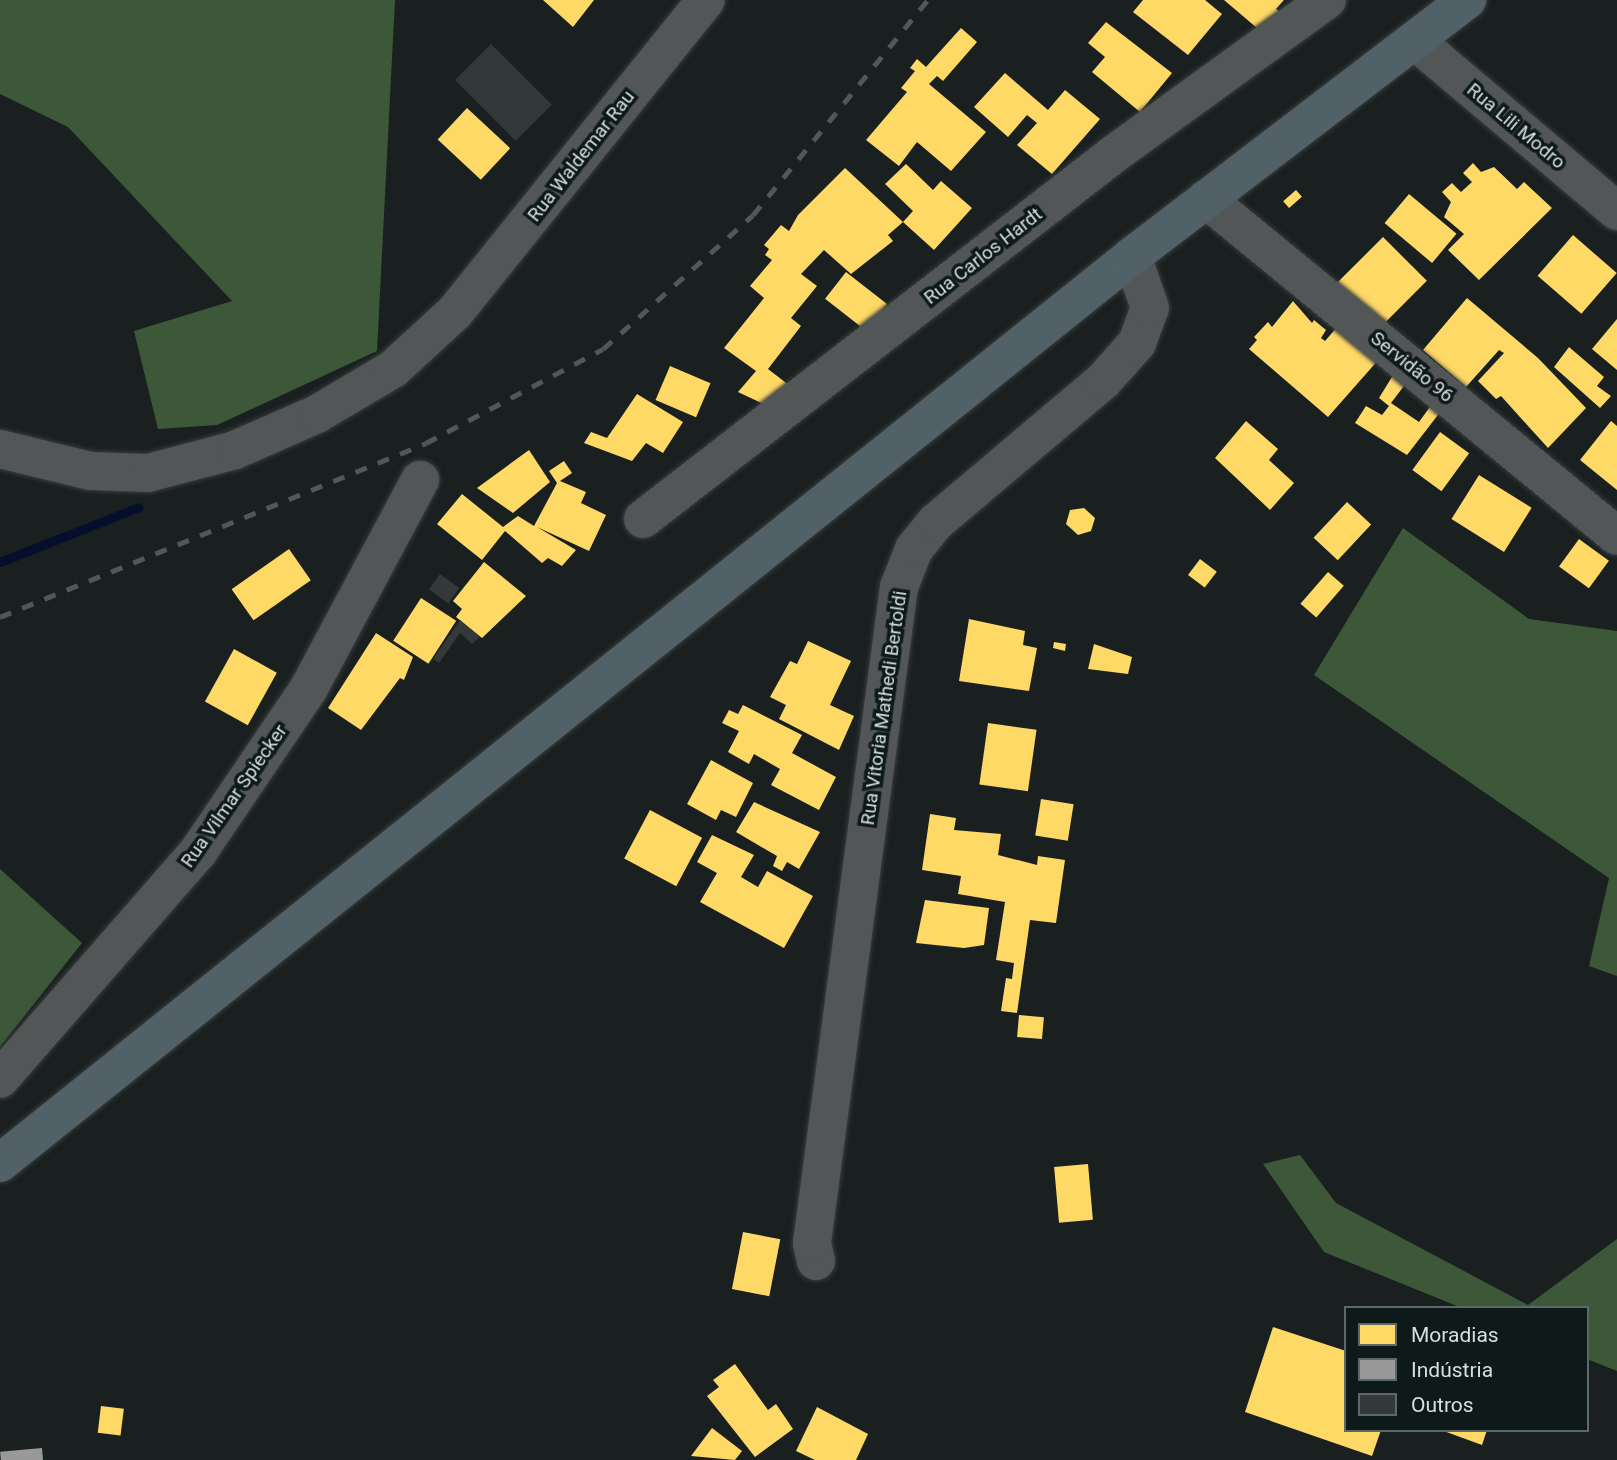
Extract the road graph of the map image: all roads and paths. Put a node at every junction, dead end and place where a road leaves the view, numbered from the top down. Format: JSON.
{"nodes":[{"id":1,"x":706,"y":0,"type":"edge"},
{"id":2,"x":1328,"y":0,"type":"edge"},
{"id":3,"x":1468,"y":0,"type":"edge"},
{"id":4,"x":1415,"y":41,"type":"junction"},
{"id":5,"x":1206,"y":199,"type":"junction"},
{"id":6,"x":1617,"y":211,"type":"edge"},
{"id":7,"x":1132,"y":256,"type":"junction"},
{"id":8,"x":0,"y":449,"type":"edge"},
{"id":9,"x":420,"y":480,"type":"dead end"},
{"id":10,"x":643,"y":519,"type":"dead end"},
{"id":11,"x":1617,"y":536,"type":"edge"},
{"id":12,"x":0,"y":1079,"type":"edge"},
{"id":13,"x":0,"y":1163,"type":"edge"},
{"id":14,"x":817,"y":1261,"type":"dead end"}],
"edges":[{"from":1,"to":8,"type":"street","name":"Rua Waldemar Rau"},
{"from":2,"to":10,"type":"street","name":"Rua Carlos Hardt"},
{"from":3,"to":4,"type":"highway"},
{"from":4,"to":5,"type":"highway"},
{"from":4,"to":6,"type":"street","name":"Rua Lili Modro"},
{"from":5,"to":7,"type":"highway"},
{"from":5,"to":11,"type":"street","name":"Servidão 96"},
{"from":7,"to":13,"type":"highway"},
{"from":7,"to":14,"type":"street","name":"Rua Vitoria Mathedi Bertoldi"},
{"from":9,"to":12,"type":"street","name":"Rua Vilmar Spiecker"}]}
